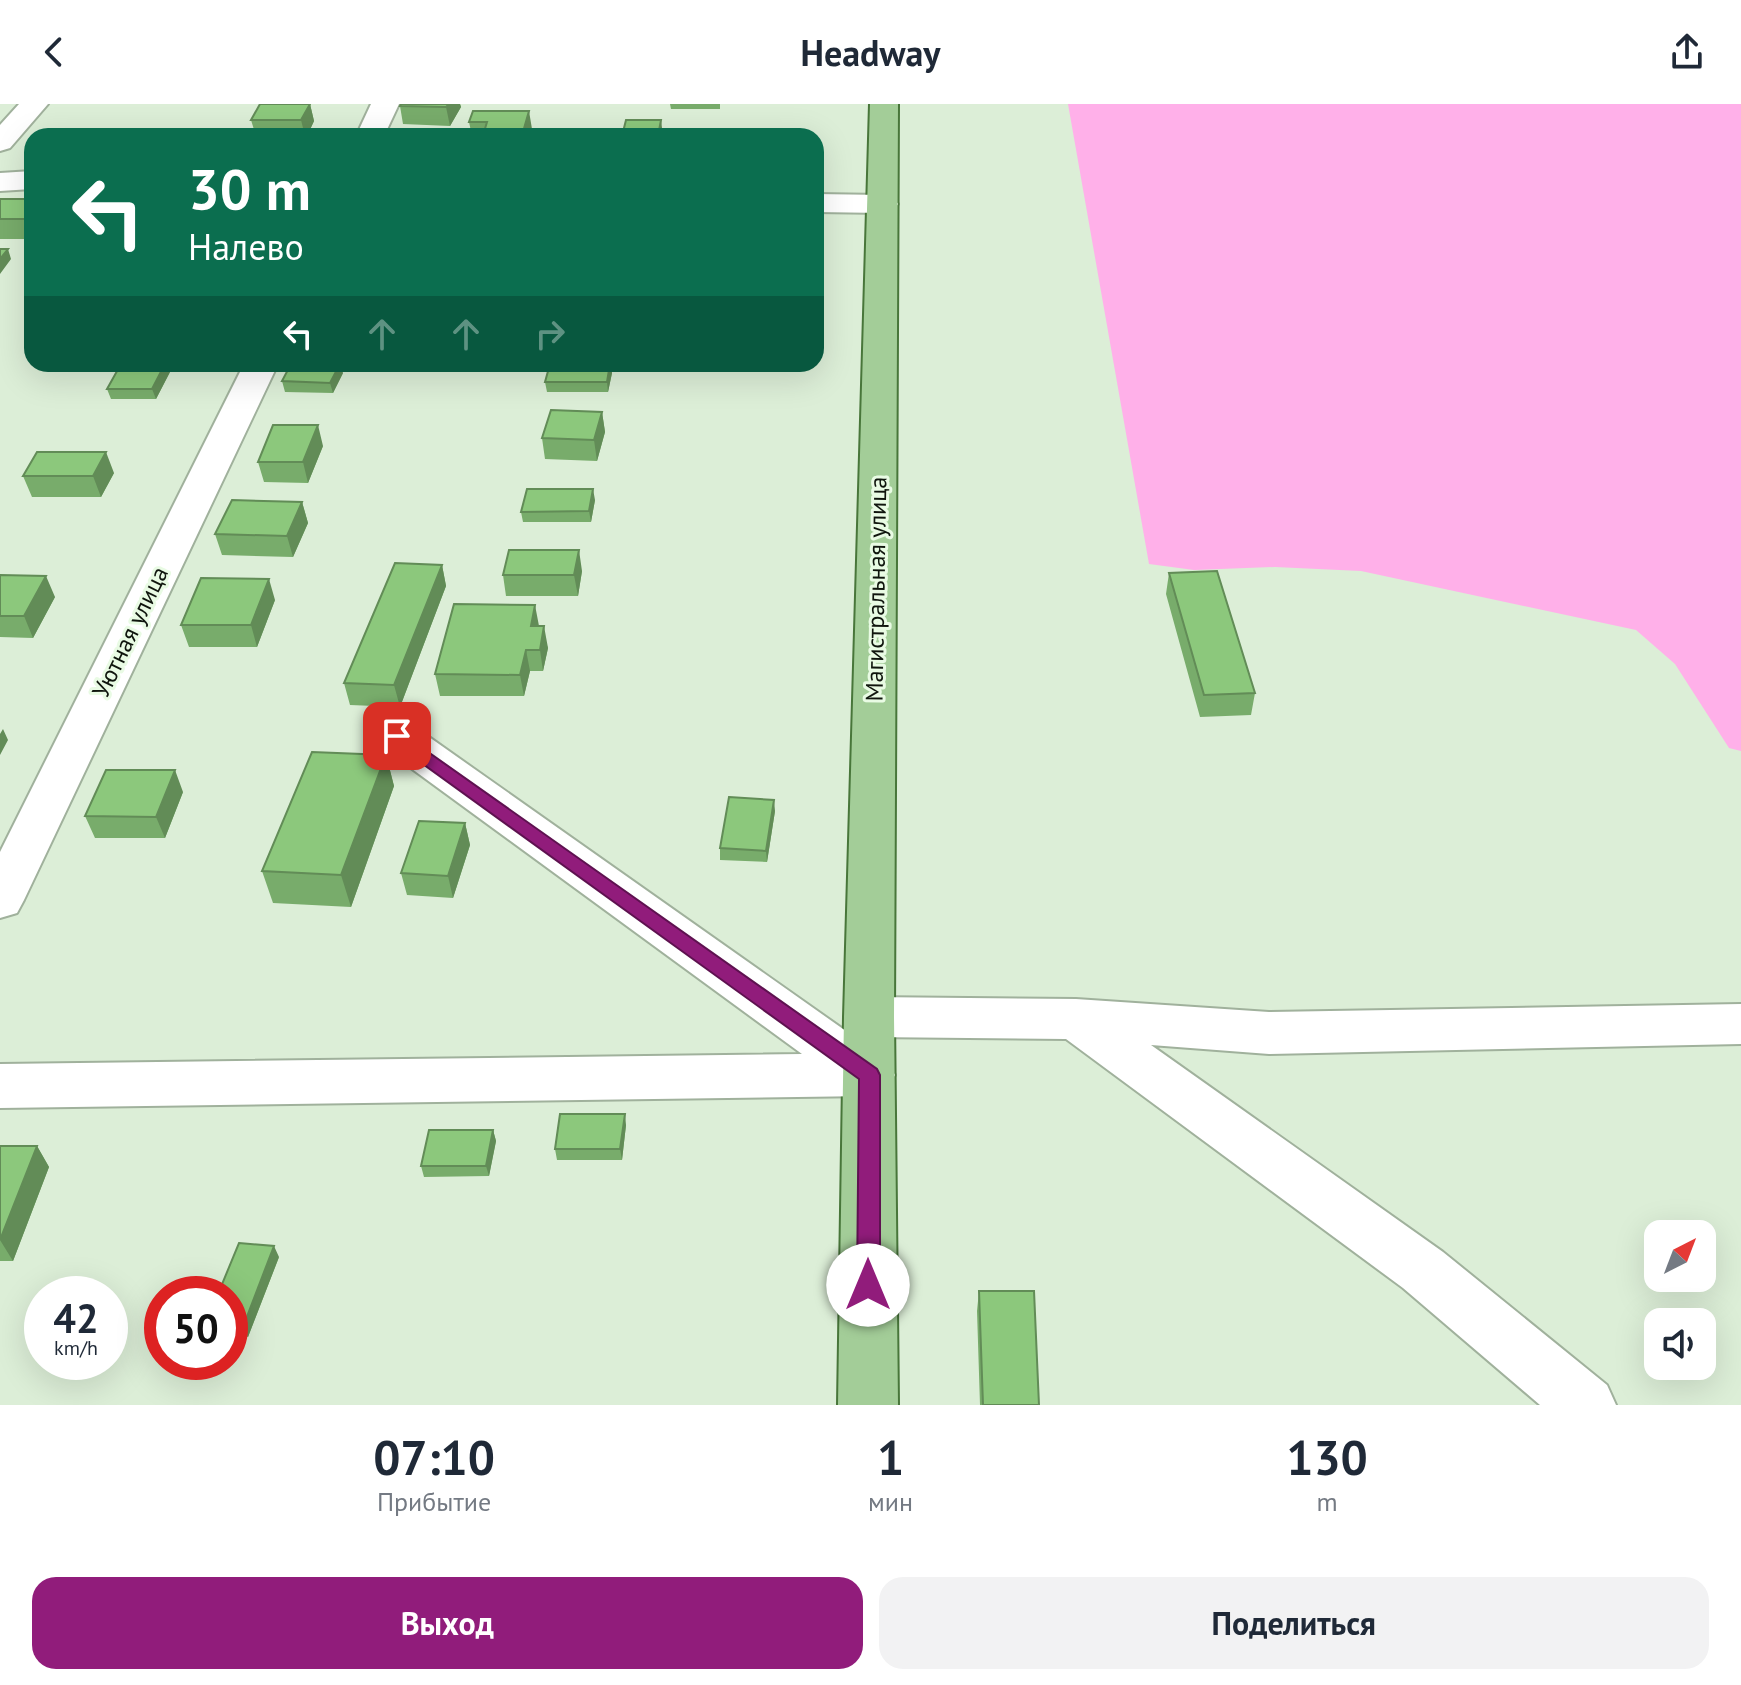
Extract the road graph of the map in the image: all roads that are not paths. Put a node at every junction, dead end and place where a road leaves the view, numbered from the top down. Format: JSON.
{"nodes":[{"id":1,"x":34,"y":104,"type":"edge"},
{"id":2,"x":385,"y":104,"type":"edge"},
{"id":3,"x":884,"y":104,"type":"edge"},
{"id":4,"x":374,"y":128,"type":"edge"},
{"id":5,"x":0,"y":142,"type":"edge"},
{"id":6,"x":24,"y":180,"type":"edge"},
{"id":7,"x":0,"y":182,"type":"edge"},
{"id":8,"x":824,"y":203,"type":"edge"},
{"id":9,"x":883,"y":204,"type":"junction"},
{"id":10,"x":257,"y":372,"type":"edge"},
{"id":11,"x":397,"y":736,"type":"dead end"},
{"id":12,"x":0,"y":900,"type":"edge"},
{"id":13,"x":869,"y":1017,"type":"junction"},
{"id":14,"x":1076,"y":1019,"type":"junction"},
{"id":15,"x":1741,"y":1024,"type":"edge"},
{"id":16,"x":869,"y":1075,"type":"junction"},
{"id":17,"x":0,"y":1086,"type":"edge"},
{"id":18,"x":868,"y":1405,"type":"edge"},
{"id":19,"x":1586,"y":1405,"type":"edge"}],
"edges":[{"from":1,"to":5,"type":"street"},
{"from":2,"to":4,"type":"street"},
{"from":3,"to":9,"type":"main road","name":"Магистральная улица"},
{"from":6,"to":7,"type":"street"},
{"from":8,"to":9,"type":"street"},
{"from":9,"to":13,"type":"main road","name":"Магистральная улица"},
{"from":10,"to":12,"type":"street","name":"Уютная улица"},
{"from":11,"to":16,"type":"street"},
{"from":13,"to":14,"type":"street"},
{"from":13,"to":16,"type":"main road","name":"Магистральная улица"},
{"from":14,"to":15,"type":"street"},
{"from":14,"to":19,"type":"street"},
{"from":16,"to":17,"type":"street"},
{"from":16,"to":18,"type":"main road","name":"Магистральная улица"}]}
